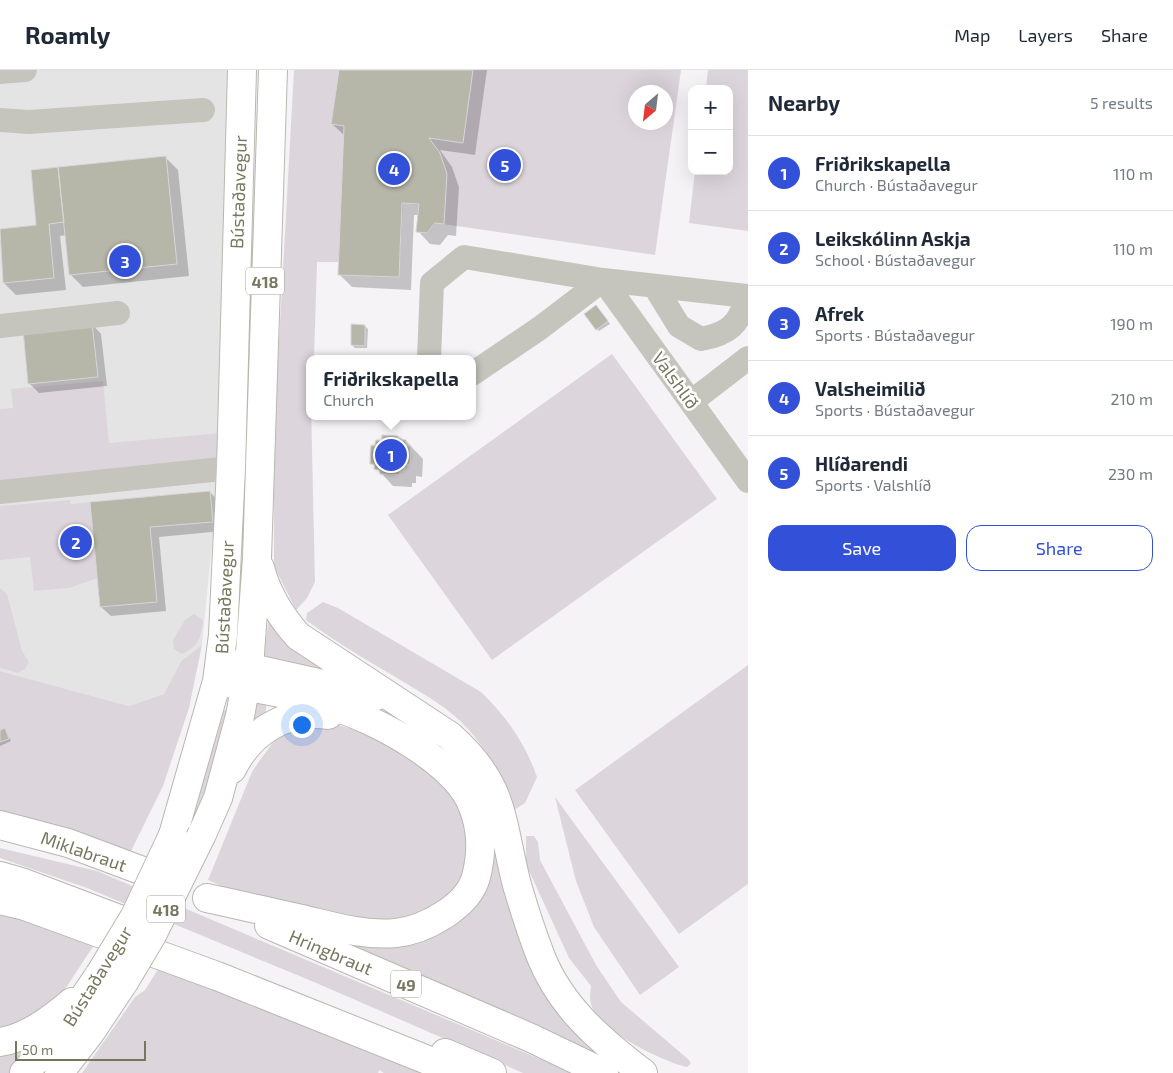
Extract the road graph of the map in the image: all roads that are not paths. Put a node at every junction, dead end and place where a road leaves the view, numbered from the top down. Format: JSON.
{"nodes":[{"id":1,"x":25,"y":70,"type":"edge"},
{"id":2,"x":242,"y":70,"type":"edge"},
{"id":3,"x":273,"y":70,"type":"edge"},
{"id":4,"x":0,"y":72,"type":"edge"},
{"id":5,"x":203,"y":110,"type":"dead end"},
{"id":6,"x":0,"y":120,"type":"edge"},
{"id":7,"x":603,"y":280,"type":"junction"},
{"id":8,"x":655,"y":287,"type":"dead end"},
{"id":9,"x":118,"y":313,"type":"dead end"},
{"id":10,"x":0,"y":326,"type":"edge"},
{"id":11,"x":429,"y":355,"type":"edge"},
{"id":12,"x":748,"y":358,"type":"edge"},
{"id":13,"x":476,"y":371,"type":"edge"},
{"id":14,"x":691,"y":402,"type":"junction"},
{"id":15,"x":231,"y":468,"type":"junction"},
{"id":16,"x":748,"y":481,"type":"edge"},
{"id":17,"x":0,"y":492,"type":"edge"},
{"id":18,"x":257,"y":558,"type":"junction"},
{"id":19,"x":218,"y":671,"type":"junction"},
{"id":20,"x":248,"y":677,"type":"junction"},
{"id":21,"x":406,"y":707,"type":"junction"},
{"id":22,"x":377,"y":724,"type":"junction"},
{"id":23,"x":218,"y":798,"type":"junction"},
{"id":24,"x":0,"y":826,"type":"edge"},
{"id":25,"x":0,"y":876,"type":"edge"},
{"id":26,"x":167,"y":880,"type":"joint"},
{"id":27,"x":207,"y":898,"type":"junction"},
{"id":28,"x":0,"y":900,"type":"edge"},
{"id":29,"x":107,"y":978,"type":"junction"},
{"id":30,"x":0,"y":1042,"type":"edge"},
{"id":31,"x":24,"y":1073,"type":"edge"},
{"id":32,"x":59,"y":1073,"type":"edge"},
{"id":33,"x":460,"y":1073,"type":"edge"},
{"id":34,"x":492,"y":1073,"type":"edge"},
{"id":35,"x":604,"y":1073,"type":"edge"},
{"id":36,"x":643,"y":1073,"type":"edge"}],
"edges":[{"from":1,"to":4,"type":"street"},
{"from":2,"to":15,"type":"main road","name":"Bústaðavegur","number":"418"},
{"from":3,"to":18,"type":"main road","name":"Bústaðavegur","number":"418"},
{"from":5,"to":6,"type":"street"},
{"from":7,"to":8,"type":"street"},
{"from":7,"to":11,"type":"street"},
{"from":7,"to":13,"type":"street"},
{"from":7,"to":14,"type":"street","name":"Valshlíð"},
{"from":9,"to":10,"type":"street"},
{"from":12,"to":14,"type":"street"},
{"from":14,"to":16,"type":"street","name":"Valshlíð"},
{"from":15,"to":17,"type":"street"},
{"from":15,"to":19,"type":"main road","name":"Bústaðavegur","number":"418"},
{"from":18,"to":20,"type":"main road","name":"Bústaðavegur","number":"418"},
{"from":18,"to":21,"type":"main road"},
{"from":19,"to":20,"type":"main road"},
{"from":19,"to":29,"type":"main road","name":"Bústaðavegur","number":"418","bridge":true},
{"from":20,"to":21,"type":"main road"},
{"from":20,"to":22,"type":"main road"},
{"from":20,"to":23,"type":"main road","name":"Bústaðavegur","number":"418"},
{"from":21,"to":36,"type":"main road"},
{"from":22,"to":23,"type":"main road"},
{"from":22,"to":27,"type":"main road"},
{"from":23,"to":29,"type":"main road","name":"Bústaðavegur","number":"418","bridge":true},
{"from":24,"to":26,"type":"main road","name":"Miklabraut","number":"49"},
{"from":25,"to":34,"type":"main road"},
{"from":26,"to":27,"type":"main road","name":"Hringbraut","number":"49"},
{"from":27,"to":35,"type":"main road","name":"Hringbraut","number":"49"},
{"from":28,"to":33,"type":"main road"},
{"from":29,"to":30,"type":"main road"},
{"from":29,"to":31,"type":"main road","name":"Bústaðavegur","number":"418"},
{"from":29,"to":32,"type":"main road","name":"Bústaðavegur","number":"418"}]}
